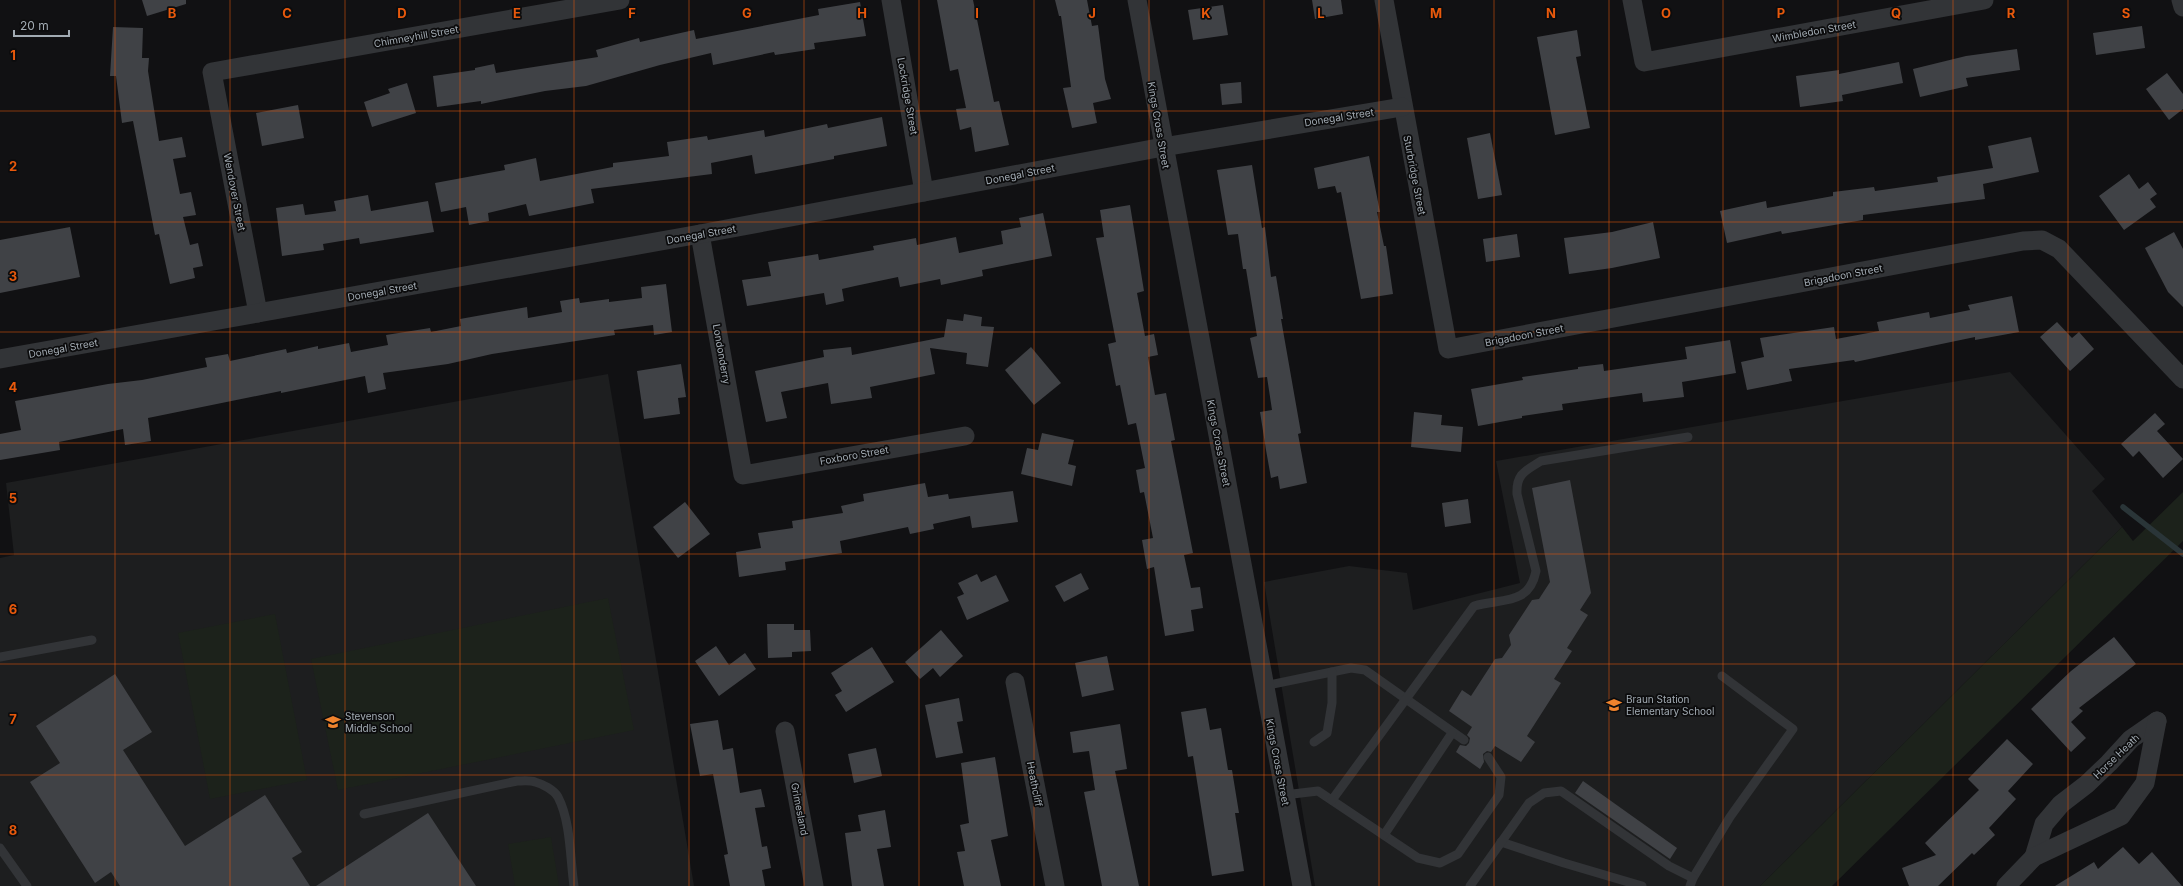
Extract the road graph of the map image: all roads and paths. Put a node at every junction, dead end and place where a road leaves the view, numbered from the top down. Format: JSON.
{"nodes":[{"id":1,"x":620,"y":0,"type":"edge"},
{"id":2,"x":891,"y":0,"type":"edge"},
{"id":3,"x":1137,"y":0,"type":"edge"},
{"id":4,"x":1384,"y":0,"type":"edge"},
{"id":5,"x":1632,"y":0,"type":"edge"},
{"id":6,"x":1984,"y":0,"type":"edge"},
{"id":7,"x":2181,"y":0,"type":"edge"},
{"id":8,"x":2183,"y":7,"type":"edge"},
{"id":9,"x":212,"y":72,"type":"joint"},
{"id":10,"x":1402,"y":107,"type":"junction"},
{"id":11,"x":1163,"y":147,"type":"junction"},
{"id":12,"x":924,"y":192,"type":"junction"},
{"id":13,"x":700,"y":234,"type":"junction"},
{"id":14,"x":258,"y":313,"type":"junction"},
{"id":15,"x":1448,"y":349,"type":"joint"},
{"id":16,"x":0,"y":359,"type":"edge"},
{"id":17,"x":2183,"y":379,"type":"edge"},
{"id":18,"x":965,"y":436,"type":"dead end"},
{"id":19,"x":1688,"y":436,"type":"dead end"},
{"id":20,"x":743,"y":475,"type":"joint"},
{"id":21,"x":92,"y":640,"type":"dead end"},
{"id":22,"x":0,"y":657,"type":"edge"},
{"id":23,"x":1332,"y":672,"type":"junction"},
{"id":24,"x":1722,"y":676,"type":"dead end"},
{"id":25,"x":1015,"y":682,"type":"dead end"},
{"id":26,"x":1264,"y":686,"type":"junction"},
{"id":27,"x":1406,"y":699,"type":"junction"},
{"id":28,"x":785,"y":731,"type":"dead end"},
{"id":29,"x":1452,"y":733,"type":"junction"},
{"id":30,"x":1464,"y":740,"type":"dead end"},
{"id":31,"x":1314,"y":742,"type":"dead end"},
{"id":32,"x":1488,"y":756,"type":"dead end"},
{"id":33,"x":1284,"y":795,"type":"junction"},
{"id":34,"x":1332,"y":800,"type":"junction"},
{"id":35,"x":364,"y":814,"type":"dead end"},
{"id":36,"x":1384,"y":835,"type":"junction"},
{"id":37,"x":1501,"y":842,"type":"junction"},
{"id":38,"x":0,"y":848,"type":"edge"},
{"id":39,"x":2034,"y":857,"type":"junction"},
{"id":40,"x":1692,"y":882,"type":"edge"},
{"id":41,"x":27,"y":886,"type":"edge"},
{"id":42,"x":574,"y":886,"type":"edge"},
{"id":43,"x":814,"y":886,"type":"edge"},
{"id":44,"x":1055,"y":886,"type":"edge"},
{"id":45,"x":1302,"y":886,"type":"edge"},
{"id":46,"x":1470,"y":886,"type":"edge"},
{"id":47,"x":1642,"y":886,"type":"edge"},
{"id":48,"x":2006,"y":886,"type":"edge"}],
"edges":[{"from":1,"to":9,"type":"street","name":"Chimneyhill Street"},
{"from":2,"to":12,"type":"street","name":"Lockridge Street"},
{"from":3,"to":11,"type":"street","name":"Kings Cross Street"},
{"from":4,"to":10,"type":"street","name":"Sturbridge Street"},
{"from":5,"to":6,"type":"street","name":"Wimbledon Street"},
{"from":7,"to":8,"type":"street"},
{"from":9,"to":14,"type":"street","name":"Wendover Street"},
{"from":10,"to":11,"type":"street","name":"Donegal Street"},
{"from":10,"to":15,"type":"street","name":"Sturbridge Street"},
{"from":11,"to":12,"type":"street","name":"Donegal Street"},
{"from":11,"to":26,"type":"street","name":"Kings Cross Street"},
{"from":12,"to":13,"type":"street","name":"Donegal Street"},
{"from":13,"to":14,"type":"street","name":"Donegal Street"},
{"from":13,"to":20,"type":"street","name":"Londonderry"},
{"from":14,"to":16,"type":"street","name":"Donegal Street"},
{"from":15,"to":17,"type":"street","name":"Brigadoon Street"},
{"from":18,"to":20,"type":"street","name":"Foxboro Street"},
{"from":19,"to":27,"type":"lane"},
{"from":21,"to":22,"type":"lane"},
{"from":23,"to":26,"type":"lane"},
{"from":23,"to":27,"type":"lane"},
{"from":23,"to":31,"type":"lane"},
{"from":24,"to":40,"type":"lane"},
{"from":25,"to":44,"type":"street","name":"Heathcliff"},
{"from":26,"to":33,"type":"street","name":"Kings Cross Street"},
{"from":27,"to":29,"type":"lane"},
{"from":27,"to":34,"type":"lane"},
{"from":28,"to":43,"type":"street","name":"Grimesland"},
{"from":29,"to":30,"type":"lane"},
{"from":29,"to":36,"type":"lane"},
{"from":32,"to":36,"type":"lane"},
{"from":33,"to":34,"type":"lane"},
{"from":33,"to":45,"type":"street","name":"Kings Cross Street"},
{"from":34,"to":36,"type":"lane"},
{"from":35,"to":42,"type":"lane"},
{"from":37,"to":40,"type":"lane"},
{"from":37,"to":46,"type":"lane"},
{"from":37,"to":47,"type":"lane"},
{"from":38,"to":41,"type":"lane"},
{"from":39,"to":39,"type":"street","name":"Horse Heath"},
{"from":39,"to":48,"type":"street","name":"Horse Heath"}]}
